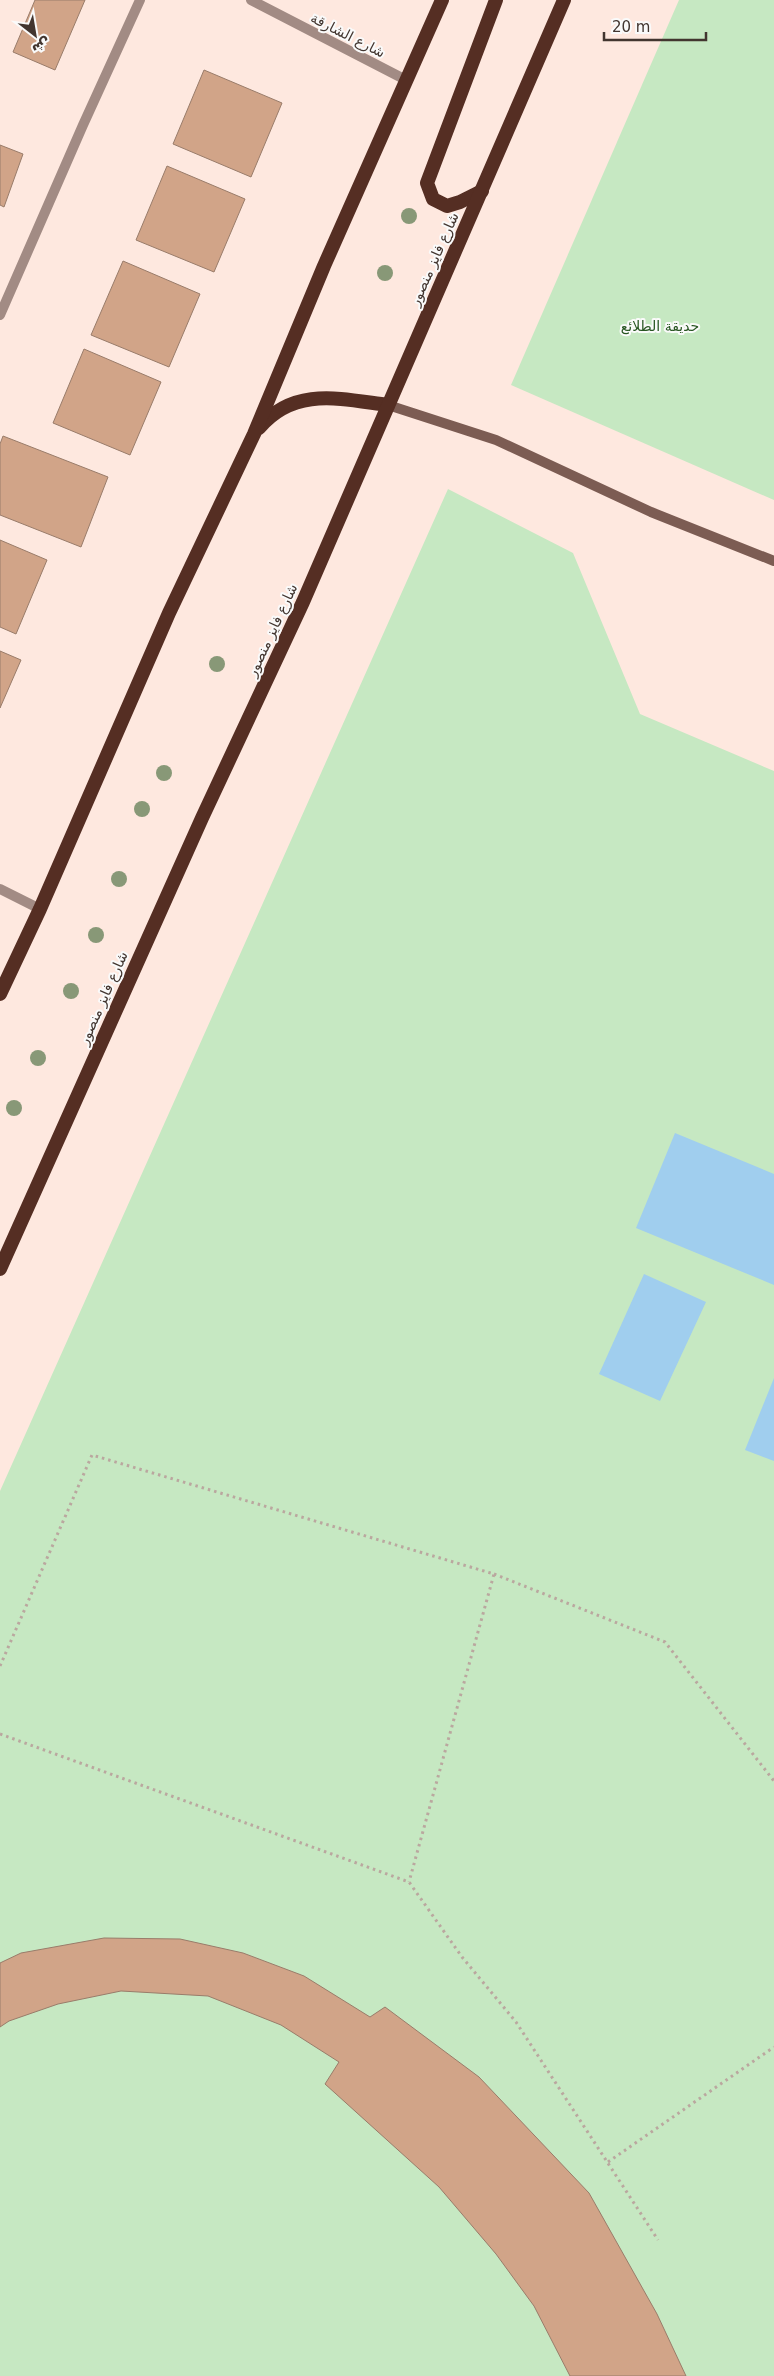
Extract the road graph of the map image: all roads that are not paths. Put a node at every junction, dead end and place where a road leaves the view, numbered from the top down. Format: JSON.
{"nodes":[{"id":1,"x":140,"y":0,"type":"edge"},
{"id":2,"x":251,"y":0,"type":"edge"},
{"id":3,"x":442,"y":0,"type":"edge"},
{"id":4,"x":496,"y":0,"type":"edge"},
{"id":5,"x":564,"y":0,"type":"edge"},
{"id":6,"x":406,"y":80,"type":"junction"},
{"id":7,"x":482,"y":191,"type":"junction"},
{"id":8,"x":0,"y":315,"type":"edge"},
{"id":9,"x":388,"y":405,"type":"junction"},
{"id":10,"x":254,"y":434,"type":"junction"},
{"id":11,"x":774,"y":561,"type":"edge"},
{"id":12,"x":0,"y":889,"type":"edge"},
{"id":13,"x":40,"y":909,"type":"junction"},
{"id":14,"x":0,"y":994,"type":"edge"},
{"id":15,"x":0,"y":1269,"type":"edge"}],
"edges":[{"from":1,"to":8,"type":"street"},
{"from":2,"to":6,"type":"street","name":"شارع الشارقة"},
{"from":3,"to":6,"type":"highway"},
{"from":4,"to":7,"type":"highway"},
{"from":5,"to":7,"type":"highway","name":"شارع فايز منصور"},
{"from":6,"to":10,"type":"highway"},
{"from":7,"to":9,"type":"highway","name":"شارع فايز منصور"},
{"from":9,"to":10,"type":"highway"},
{"from":9,"to":11,"type":"main road"},
{"from":9,"to":15,"type":"highway","name":"شارع فايز منصور"},
{"from":10,"to":13,"type":"highway"},
{"from":12,"to":13,"type":"street"},
{"from":13,"to":14,"type":"highway"}]}
